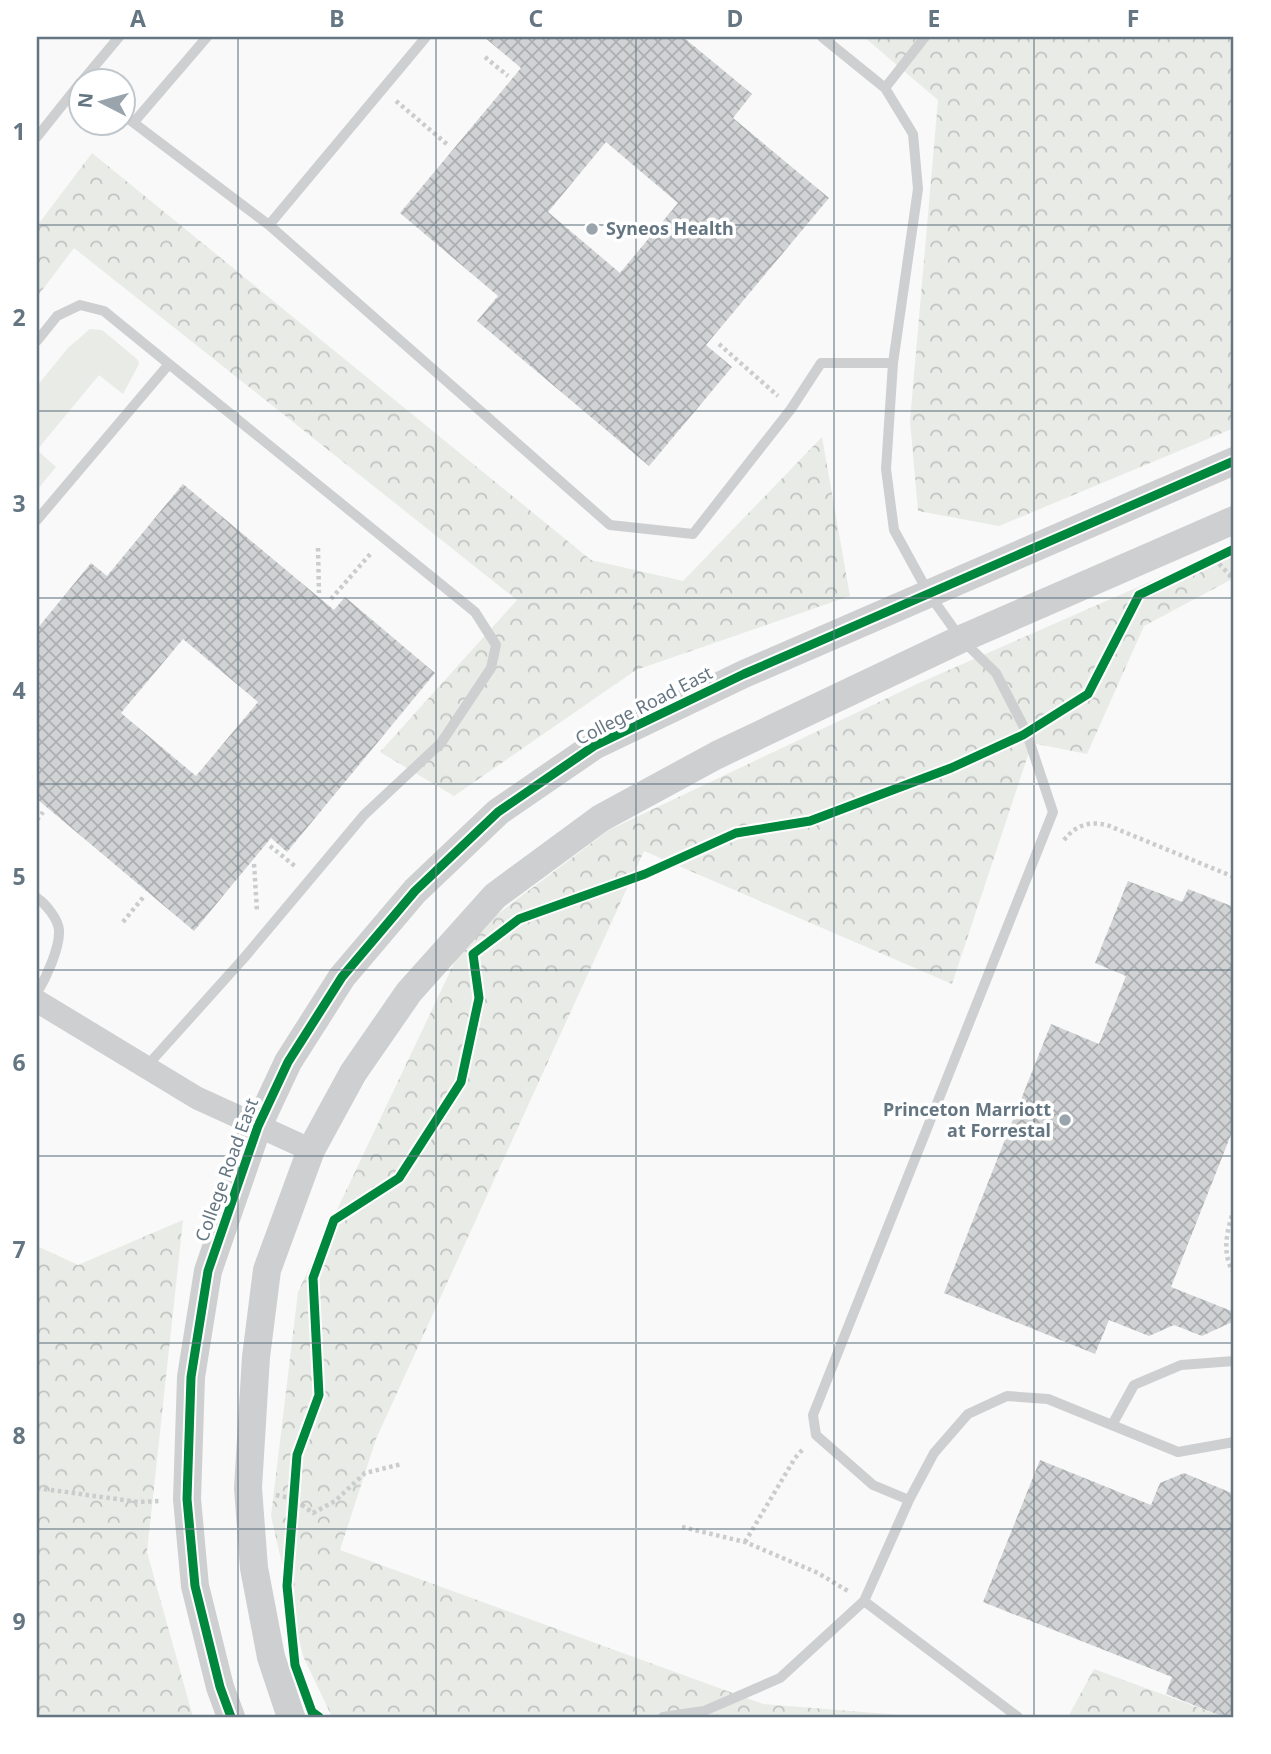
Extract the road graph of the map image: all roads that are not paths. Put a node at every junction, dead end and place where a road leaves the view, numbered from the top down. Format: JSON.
{"nodes":[{"id":1,"x":119,"y":37,"type":"edge"},
{"id":2,"x":207,"y":37,"type":"edge"},
{"id":3,"x":426,"y":37,"type":"edge"},
{"id":4,"x":822,"y":37,"type":"edge"},
{"id":5,"x":925,"y":37,"type":"edge"},
{"id":6,"x":95,"y":66,"type":"edge"},
{"id":7,"x":885,"y":88,"type":"junction"},
{"id":8,"x":66,"y":102,"type":"edge"},
{"id":9,"x":136,"y":120,"type":"edge"},
{"id":10,"x":136,"y":124,"type":"edge"},
{"id":11,"x":37,"y":137,"type":"edge"},
{"id":12,"x":269,"y":225,"type":"junction"},
{"id":13,"x":37,"y":341,"type":"edge"},
{"id":14,"x":893,"y":363,"type":"junction"},
{"id":15,"x":169,"y":364,"type":"junction"},
{"id":16,"x":1234,"y":461,"type":"edge"},
{"id":17,"x":37,"y":520,"type":"edge"},
{"id":18,"x":1234,"y":520,"type":"edge"},
{"id":19,"x":929,"y":594,"type":"junction"},
{"id":20,"x":961,"y":639,"type":"junction"},
{"id":21,"x":37,"y":898,"type":"edge"},
{"id":22,"x":37,"y":993,"type":"edge"},
{"id":23,"x":37,"y":1001,"type":"edge"},
{"id":24,"x":146,"y":1067,"type":"junction"},
{"id":25,"x":258,"y":1125,"type":"junction"},
{"id":26,"x":311,"y":1150,"type":"junction"},
{"id":27,"x":1234,"y":1361,"type":"edge"},
{"id":28,"x":1112,"y":1425,"type":"junction"},
{"id":29,"x":1234,"y":1442,"type":"edge"},
{"id":30,"x":909,"y":1500,"type":"junction"},
{"id":31,"x":864,"y":1601,"type":"junction"},
{"id":32,"x":231,"y":1717,"type":"edge"},
{"id":33,"x":291,"y":1717,"type":"edge"},
{"id":34,"x":663,"y":1717,"type":"edge"},
{"id":35,"x":1018,"y":1717,"type":"edge"}],
"edges":[{"from":1,"to":6,"type":"lane"},
{"from":2,"to":9,"type":"lane"},
{"from":3,"to":12,"type":"lane"},
{"from":4,"to":7,"type":"lane"},
{"from":5,"to":7,"type":"lane"},
{"from":7,"to":14,"type":"lane"},
{"from":8,"to":11,"type":"lane"},
{"from":10,"to":12,"type":"lane"},
{"from":12,"to":14,"type":"lane"},
{"from":13,"to":15,"type":"lane"},
{"from":14,"to":19,"type":"lane"},
{"from":15,"to":17,"type":"lane"},
{"from":15,"to":24,"type":"lane"},
{"from":16,"to":19,"type":"street","name":"College Road East"},
{"from":18,"to":20,"type":"street"},
{"from":19,"to":20,"type":"lane"},
{"from":19,"to":25,"type":"street","name":"College Road East"},
{"from":20,"to":26,"type":"street"},
{"from":20,"to":30,"type":"lane"},
{"from":21,"to":22,"type":"lane"},
{"from":23,"to":24,"type":"street"},
{"from":24,"to":25,"type":"street"},
{"from":25,"to":26,"type":"street"},
{"from":25,"to":32,"type":"street","name":"College Road East"},
{"from":26,"to":33,"type":"street"},
{"from":27,"to":28,"type":"lane"},
{"from":28,"to":29,"type":"lane"},
{"from":28,"to":30,"type":"lane"},
{"from":30,"to":31,"type":"lane"},
{"from":31,"to":34,"type":"lane"},
{"from":31,"to":35,"type":"lane"}]}
